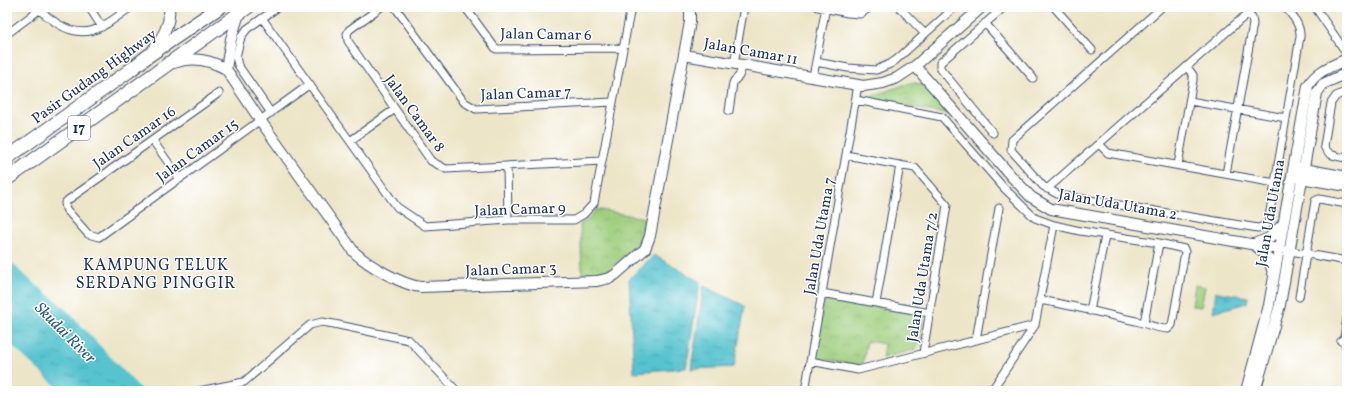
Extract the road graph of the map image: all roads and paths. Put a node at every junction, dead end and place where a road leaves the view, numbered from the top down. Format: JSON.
{"nodes":[{"id":1,"x":88,"y":7,"type":"edge"},
{"id":2,"x":131,"y":7,"type":"edge"},
{"id":3,"x":169,"y":7,"type":"edge"},
{"id":4,"x":220,"y":7,"type":"edge"},
{"id":5,"x":278,"y":7,"type":"edge"},
{"id":6,"x":381,"y":7,"type":"edge"},
{"id":7,"x":395,"y":7,"type":"edge"},
{"id":8,"x":631,"y":7,"type":"edge"},
{"id":9,"x":690,"y":7,"type":"edge"},
{"id":10,"x":744,"y":7,"type":"edge"},
{"id":11,"x":818,"y":7,"type":"edge"},
{"id":12,"x":871,"y":7,"type":"edge"},
{"id":13,"x":899,"y":7,"type":"edge"},
{"id":14,"x":955,"y":7,"type":"edge"},
{"id":15,"x":982,"y":7,"type":"edge"},
{"id":16,"x":1004,"y":7,"type":"edge"},
{"id":17,"x":1054,"y":7,"type":"edge"},
{"id":18,"x":1162,"y":7,"type":"edge"},
{"id":19,"x":1255,"y":7,"type":"edge"},
{"id":20,"x":1285,"y":7,"type":"edge"},
{"id":21,"x":1315,"y":7,"type":"edge"},
{"id":22,"x":469,"y":8,"type":"edge"},
{"id":23,"x":826,"y":8,"type":"edge"},
{"id":24,"x":37,"y":9,"type":"edge"},
{"id":25,"x":243,"y":10,"type":"edge"},
{"id":26,"x":1247,"y":14,"type":"junction"},
{"id":27,"x":262,"y":18,"type":"junction"},
{"id":28,"x":986,"y":23,"type":"junction"},
{"id":29,"x":102,"y":27,"type":"junction"},
{"id":30,"x":7,"y":34,"type":"edge"},
{"id":31,"x":925,"y":34,"type":"junction"},
{"id":32,"x":623,"y":48,"type":"junction"},
{"id":33,"x":1092,"y":50,"type":"dead end"},
{"id":34,"x":1346,"y":50,"type":"edge"},
{"id":35,"x":932,"y":51,"type":"junction"},
{"id":36,"x":684,"y":55,"type":"junction"},
{"id":37,"x":148,"y":56,"type":"junction"},
{"id":38,"x":1347,"y":59,"type":"edge"},
{"id":39,"x":816,"y":62,"type":"junction"},
{"id":40,"x":739,"y":64,"type":"junction"},
{"id":41,"x":915,"y":66,"type":"junction"},
{"id":42,"x":1187,"y":67,"type":"junction"},
{"id":43,"x":161,"y":68,"type":"junction"},
{"id":44,"x":226,"y":69,"type":"junction"},
{"id":45,"x":1347,"y":73,"type":"edge"},
{"id":46,"x":813,"y":77,"type":"junction"},
{"id":47,"x":897,"y":78,"type":"junction"},
{"id":48,"x":1033,"y":78,"type":"dead end"},
{"id":49,"x":930,"y":82,"type":"junction"},
{"id":50,"x":310,"y":84,"type":"junction"},
{"id":51,"x":858,"y":85,"type":"junction"},
{"id":52,"x":1347,"y":91,"type":"edge"},
{"id":53,"x":219,"y":93,"type":"dead end"},
{"id":54,"x":856,"y":100,"type":"junction"},
{"id":55,"x":1190,"y":101,"type":"junction"},
{"id":56,"x":613,"y":102,"type":"junction"},
{"id":57,"x":395,"y":109,"type":"junction"},
{"id":58,"x":1238,"y":110,"type":"junction"},
{"id":59,"x":729,"y":111,"type":"dead end"},
{"id":60,"x":271,"y":113,"type":"junction"},
{"id":61,"x":1286,"y":118,"type":"junction"},
{"id":62,"x":260,"y":120,"type":"junction"},
{"id":63,"x":993,"y":133,"type":"dead end"},
{"id":64,"x":153,"y":140,"type":"junction"},
{"id":65,"x":350,"y":141,"type":"junction"},
{"id":66,"x":1100,"y":144,"type":"junction"},
{"id":67,"x":1307,"y":150,"type":"junction"},
{"id":68,"x":846,"y":155,"type":"junction"},
{"id":69,"x":7,"y":158,"type":"edge"},
{"id":70,"x":1347,"y":158,"type":"edge"},
{"id":71,"x":602,"y":161,"type":"junction"},
{"id":72,"x":900,"y":164,"type":"junction"},
{"id":73,"x":1178,"y":165,"type":"junction"},
{"id":74,"x":507,"y":166,"type":"junction"},
{"id":75,"x":1292,"y":172,"type":"junction"},
{"id":76,"x":1226,"y":174,"type":"junction"},
{"id":77,"x":1303,"y":174,"type":"junction"},
{"id":78,"x":1317,"y":176,"type":"junction"},
{"id":79,"x":1347,"y":177,"type":"edge"},
{"id":80,"x":7,"y":179,"type":"edge"},
{"id":81,"x":180,"y":179,"type":"junction"},
{"id":82,"x":1275,"y":183,"type":"junction"},
{"id":83,"x":1347,"y":186,"type":"edge"},
{"id":84,"x":1047,"y":189,"type":"junction"},
{"id":85,"x":1299,"y":196,"type":"junction"},
{"id":86,"x":1347,"y":204,"type":"edge"},
{"id":87,"x":999,"y":208,"type":"dead end"},
{"id":88,"x":508,"y":220,"type":"junction"},
{"id":89,"x":1283,"y":224,"type":"junction"},
{"id":90,"x":1054,"y":225,"type":"junction"},
{"id":91,"x":1105,"y":236,"type":"junction"},
{"id":92,"x":100,"y":237,"type":"joint"},
{"id":93,"x":1159,"y":243,"type":"junction"},
{"id":94,"x":1254,"y":244,"type":"junction"},
{"id":95,"x":1284,"y":250,"type":"junction"},
{"id":96,"x":1306,"y":254,"type":"junction"},
{"id":97,"x":1347,"y":261,"type":"edge"},
{"id":98,"x":1274,"y":279,"type":"junction"},
{"id":99,"x":822,"y":293,"type":"junction"},
{"id":100,"x":1299,"y":297,"type":"dead end"},
{"id":101,"x":1039,"y":300,"type":"junction"},
{"id":102,"x":876,"y":303,"type":"junction"},
{"id":103,"x":1090,"y":311,"type":"junction"},
{"id":104,"x":930,"y":313,"type":"junction"},
{"id":105,"x":1347,"y":318,"type":"edge"},
{"id":106,"x":1144,"y":323,"type":"junction"},
{"id":107,"x":1035,"y":325,"type":"junction"},
{"id":108,"x":976,"y":340,"type":"junction"},
{"id":109,"x":1341,"y":340,"type":"dead end"},
{"id":110,"x":923,"y":353,"type":"junction"},
{"id":111,"x":810,"y":361,"type":"junction"},
{"id":112,"x":199,"y":391,"type":"edge"},
{"id":113,"x":455,"y":391,"type":"edge"},
{"id":114,"x":805,"y":391,"type":"edge"},
{"id":115,"x":988,"y":391,"type":"edge"},
{"id":116,"x":1246,"y":391,"type":"edge"},
{"id":117,"x":1255,"y":391,"type":"edge"}],
"edges":[{"from":1,"to":29,"type":"street"},
{"from":2,"to":29,"type":"street"},
{"from":3,"to":37,"type":"street"},
{"from":4,"to":37,"type":"highway","name":"Pasir Gudang Highway","number":"17"},
{"from":5,"to":27,"type":"street"},
{"from":6,"to":57,"type":"street","name":"Jalan Camar 8"},
{"from":7,"to":56,"type":"street","name":"Jalan Camar 7"},
{"from":8,"to":32,"type":"street","name":"Jalan Camar 9"},
{"from":9,"to":36,"type":"street","name":"Jalan Camar 3"},
{"from":10,"to":40,"type":"street"},
{"from":11,"to":23,"type":"street"},
{"from":12,"to":23,"type":"street"},
{"from":13,"to":31,"type":"street"},
{"from":14,"to":31,"type":"street"},
{"from":15,"to":35,"type":"street"},
{"from":16,"to":28,"type":"street"},
{"from":17,"to":33,"type":"street"},
{"from":18,"to":84,"type":"street"},
{"from":19,"to":26,"type":"street"},
{"from":20,"to":61,"type":"street"},
{"from":21,"to":34,"type":"street"},
{"from":22,"to":32,"type":"street","name":"Jalan Camar 6"},
{"from":23,"to":39,"type":"street"},
{"from":24,"to":29,"type":"street"},
{"from":24,"to":30,"type":"street"},
{"from":25,"to":43,"type":"highway","number":"17"},
{"from":25,"to":44,"type":"street"},
{"from":26,"to":42,"type":"street"},
{"from":26,"to":58,"type":"street"},
{"from":27,"to":50,"type":"street"},
{"from":27,"to":60,"type":"street"},
{"from":28,"to":48,"type":"street"},
{"from":28,"to":63,"type":"street"},
{"from":31,"to":39,"type":"street"},
{"from":32,"to":56,"type":"street","name":"Jalan Camar 9"},
{"from":35,"to":41,"type":"street"},
{"from":35,"to":49,"type":"street"},
{"from":36,"to":40,"type":"street","name":"Jalan Camar 11"},
{"from":36,"to":62,"type":"street","name":"Jalan Camar 3"},
{"from":37,"to":69,"type":"highway","name":"Pasir Gudang Highway","number":"17"},
{"from":38,"to":75,"type":"street","name":"Jalan Uda Utama"},
{"from":39,"to":46,"type":"street"},
{"from":40,"to":46,"type":"street","name":"Jalan Camar 11"},
{"from":40,"to":59,"type":"street"},
{"from":41,"to":47,"type":"street"},
{"from":41,"to":49,"type":"street","name":"Jalan Uda Utama 2"},
{"from":42,"to":55,"type":"street"},
{"from":42,"to":66,"type":"street"},
{"from":43,"to":44,"type":"street"},
{"from":43,"to":80,"type":"highway","number":"17"},
{"from":44,"to":62,"type":"street","name":"Jalan Camar 3"},
{"from":45,"to":67,"type":"street","name":"Jalan Uda Utama"},
{"from":46,"to":51,"type":"street","name":"Jalan Camar 11"},
{"from":47,"to":49,"type":"street"},
{"from":47,"to":51,"type":"street","name":"Jalan Camar 11"},
{"from":49,"to":94,"type":"street","name":"Jalan Uda Utama 2"},
{"from":50,"to":60,"type":"street","name":"Jalan Camar 15"},
{"from":50,"to":65,"type":"street","name":"Jalan Camar 9"},
{"from":51,"to":54,"type":"street","name":"Jalan Uda Utama 7"},
{"from":52,"to":70,"type":"street"},
{"from":53,"to":64,"type":"street","name":"Jalan Camar 16"},
{"from":54,"to":68,"type":"street","name":"Jalan Uda Utama 7"},
{"from":54,"to":90,"type":"street"},
{"from":55,"to":58,"type":"street"},
{"from":55,"to":73,"type":"street"},
{"from":56,"to":71,"type":"street","name":"Jalan Camar 9"},
{"from":57,"to":65,"type":"street"},
{"from":57,"to":74,"type":"street","name":"Jalan Camar 8"},
{"from":58,"to":61,"type":"street"},
{"from":58,"to":76,"type":"street"},
{"from":60,"to":62,"type":"street","name":"Jalan Camar 15"},
{"from":61,"to":82,"type":"street"},
{"from":62,"to":81,"type":"street","name":"Jalan Camar 15"},
{"from":64,"to":81,"type":"street"},
{"from":64,"to":92,"type":"street","name":"Jalan Camar 16"},
{"from":65,"to":88,"type":"street","name":"Jalan Camar 9"},
{"from":66,"to":73,"type":"street"},
{"from":66,"to":84,"type":"street"},
{"from":67,"to":77,"type":"street","name":"Jalan Uda Utama"},
{"from":67,"to":78,"type":"street"},
{"from":68,"to":72,"type":"street","name":"Jalan Uda Utama 7/2"},
{"from":68,"to":99,"type":"street","name":"Jalan Uda Utama 7"},
{"from":71,"to":74,"type":"street","name":"Jalan Camar 8"},
{"from":71,"to":88,"type":"street","name":"Jalan Camar 9"},
{"from":72,"to":102,"type":"street"},
{"from":72,"to":104,"type":"street","name":"Jalan Uda Utama 7/2"},
{"from":73,"to":76,"type":"street"},
{"from":74,"to":88,"type":"street"},
{"from":75,"to":77,"type":"street"},
{"from":75,"to":89,"type":"street","name":"Jalan Uda Utama"},
{"from":76,"to":82,"type":"street"},
{"from":77,"to":78,"type":"street"},
{"from":77,"to":85,"type":"street","name":"Jalan Uda Utama"},
{"from":78,"to":79,"type":"street"},
{"from":78,"to":83,"type":"street"},
{"from":78,"to":85,"type":"street"},
{"from":81,"to":92,"type":"street","name":"Jalan Camar 15"},
{"from":82,"to":84,"type":"street"},
{"from":85,"to":95,"type":"street","name":"Jalan Uda Utama"},
{"from":86,"to":96,"type":"street"},
{"from":87,"to":108,"type":"street"},
{"from":89,"to":94,"type":"street"},
{"from":89,"to":95,"type":"street","name":"Jalan Uda Utama"},
{"from":90,"to":91,"type":"street"},
{"from":90,"to":101,"type":"street"},
{"from":91,"to":93,"type":"street"},
{"from":91,"to":103,"type":"street"},
{"from":93,"to":106,"type":"street"},
{"from":93,"to":106,"type":"street"},
{"from":94,"to":95,"type":"street","name":"Jalan Uda Utama 2"},
{"from":94,"to":98,"type":"street"},
{"from":95,"to":96,"type":"street"},
{"from":95,"to":98,"type":"street","name":"Jalan Uda Utama"},
{"from":95,"to":117,"type":"street","name":"Jalan Uda Utama"},
{"from":96,"to":97,"type":"street"},
{"from":96,"to":100,"type":"street"},
{"from":98,"to":116,"type":"street","name":"Jalan Uda Utama"},
{"from":99,"to":102,"type":"street"},
{"from":99,"to":111,"type":"street","name":"Jalan Uda Utama 7"},
{"from":101,"to":103,"type":"street"},
{"from":101,"to":107,"type":"street"},
{"from":102,"to":104,"type":"street"},
{"from":103,"to":106,"type":"street"},
{"from":104,"to":110,"type":"street","name":"Jalan Uda Utama 7/2"},
{"from":105,"to":109,"type":"street"},
{"from":107,"to":108,"type":"street"},
{"from":107,"to":115,"type":"street"},
{"from":108,"to":110,"type":"street"},
{"from":110,"to":111,"type":"street"},
{"from":111,"to":114,"type":"street","name":"Jalan Uda Utama 7"},
{"from":112,"to":113,"type":"street"}]}
